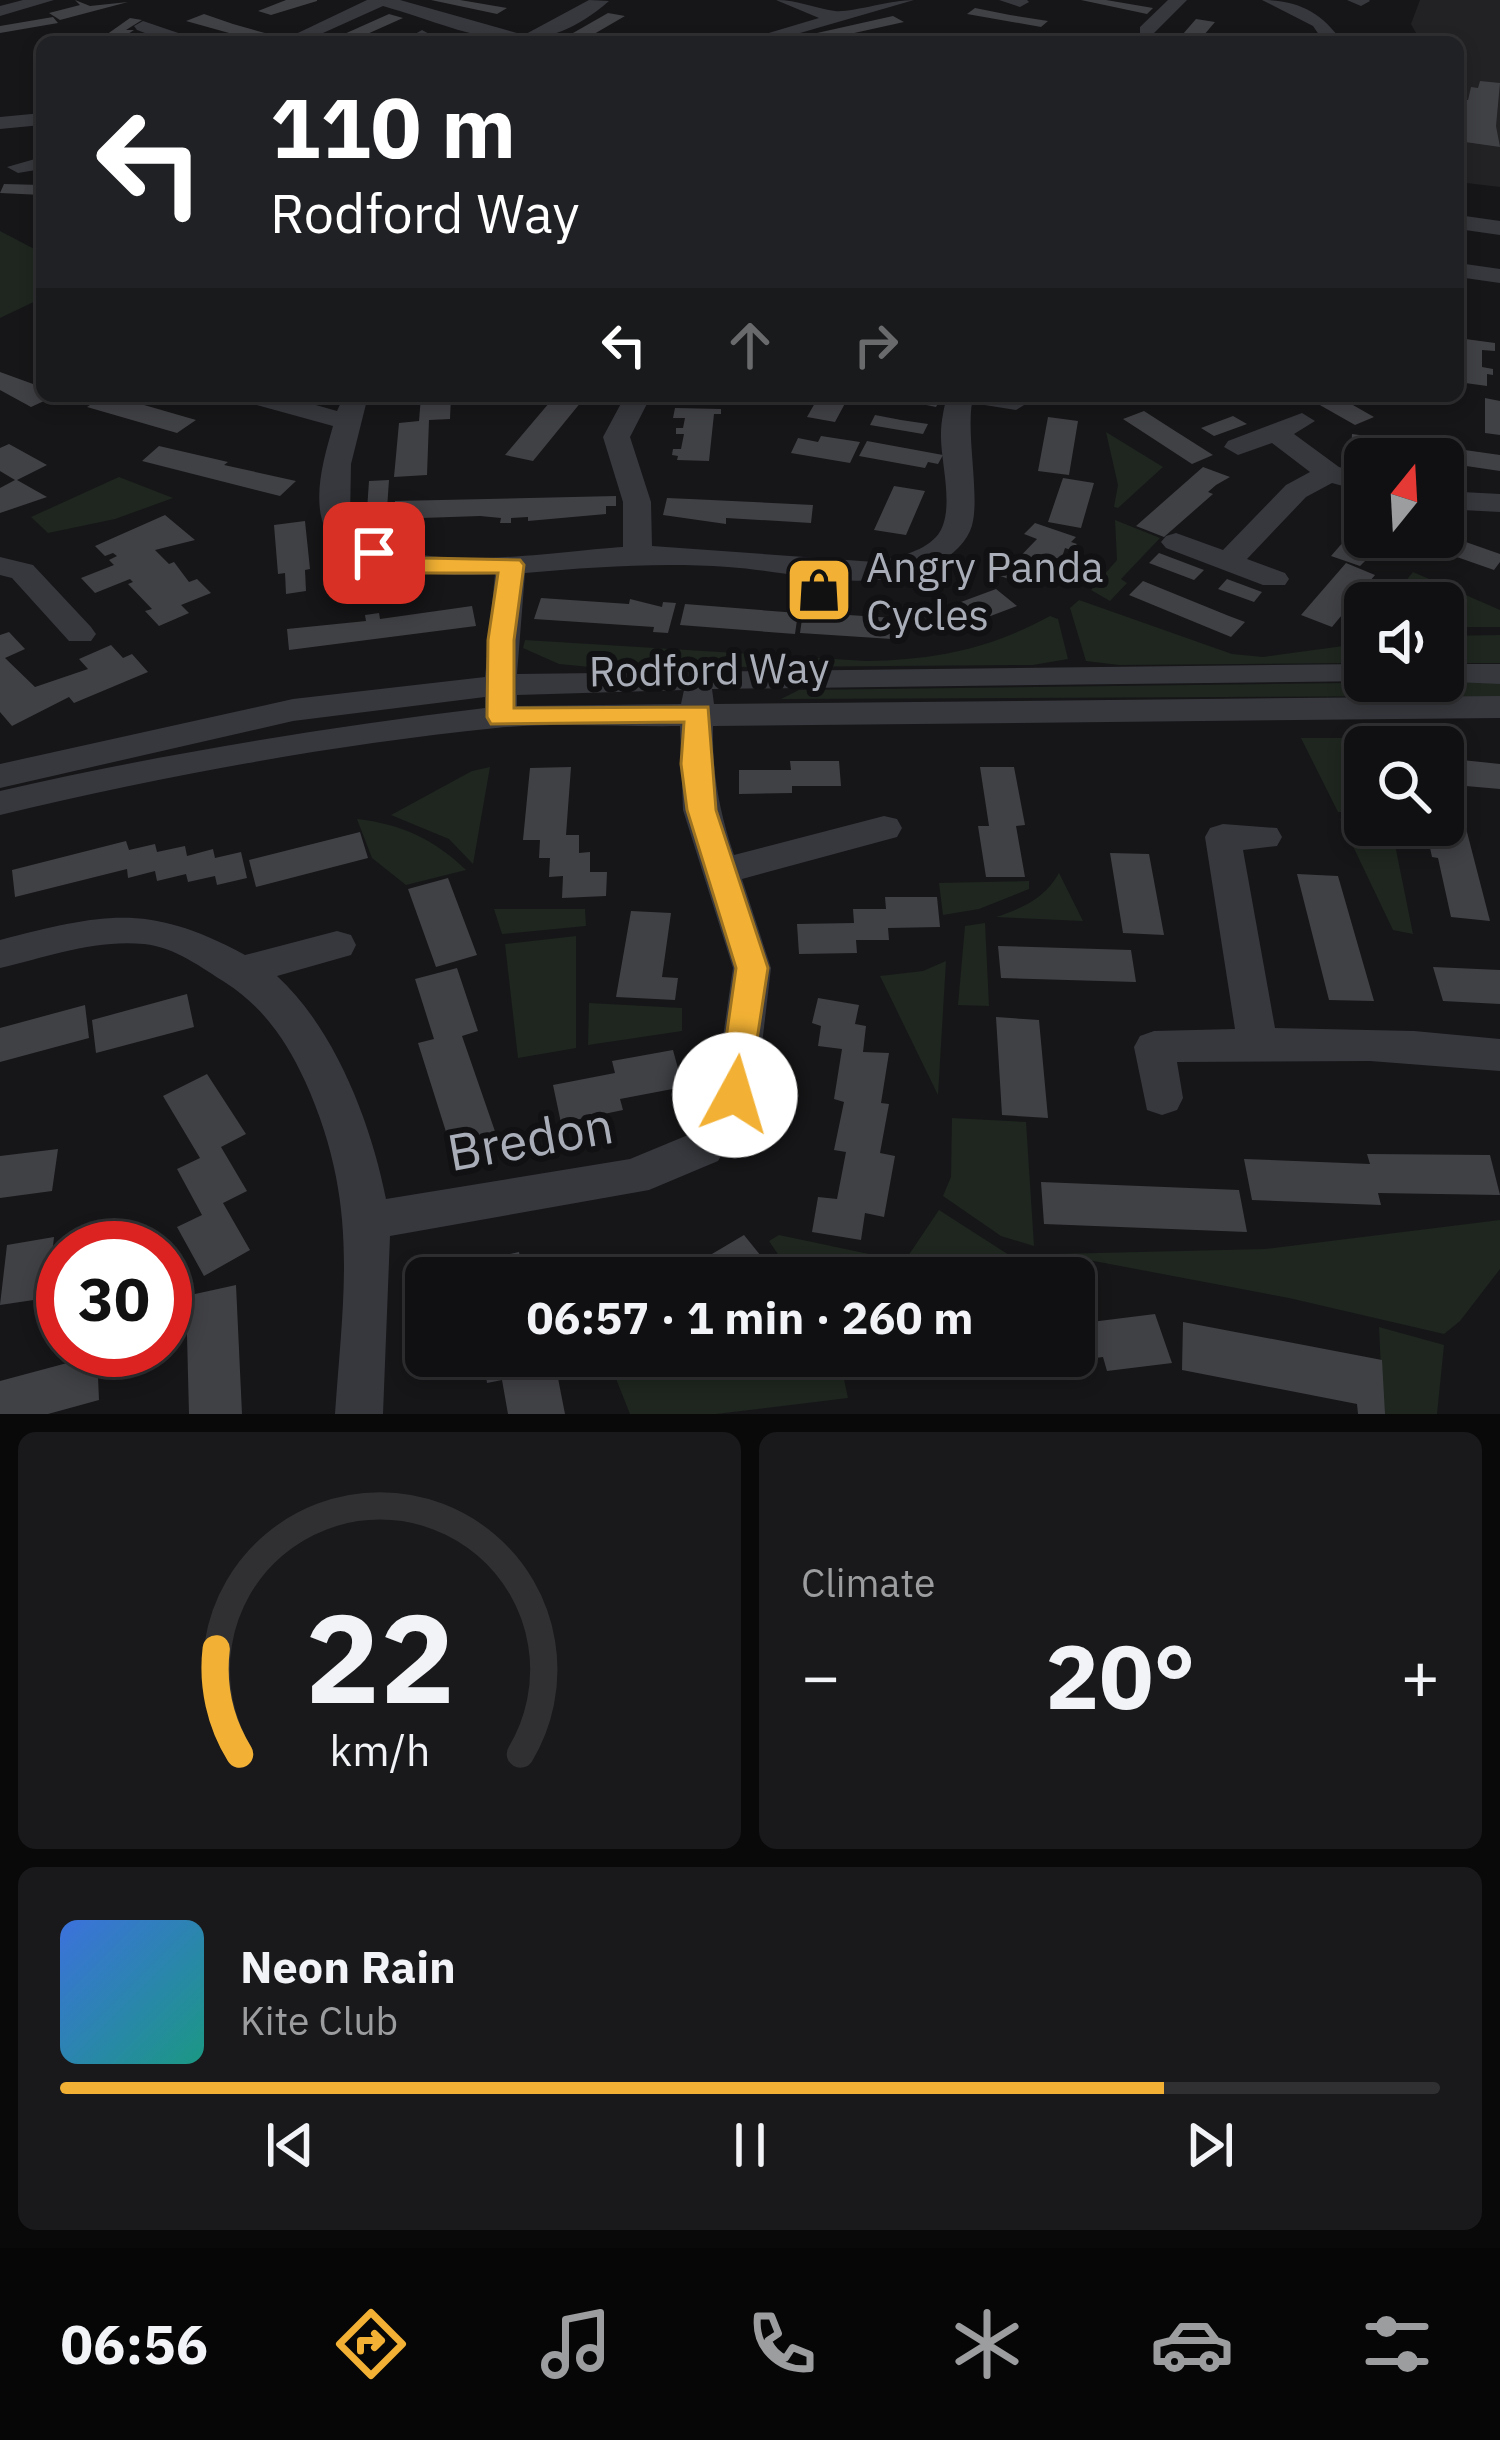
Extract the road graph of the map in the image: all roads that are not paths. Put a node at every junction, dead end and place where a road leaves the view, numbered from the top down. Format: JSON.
{"nodes":[{"id":1,"x":45,"y":0,"type":"edge"},
{"id":2,"x":381,"y":0,"type":"edge"},
{"id":3,"x":785,"y":0,"type":"edge"},
{"id":4,"x":905,"y":0,"type":"edge"},
{"id":5,"x":1178,"y":0,"type":"edge"},
{"id":6,"x":1271,"y":0,"type":"edge"},
{"id":7,"x":600,"y":1,"type":"edge"},
{"id":8,"x":0,"y":10,"type":"edge"},
{"id":9,"x":834,"y":17,"type":"junction"},
{"id":10,"x":143,"y":26,"type":"dead end"},
{"id":11,"x":1146,"y":31,"type":"dead end"},
{"id":12,"x":164,"y":36,"type":"edge"},
{"id":13,"x":302,"y":36,"type":"edge"},
{"id":14,"x":507,"y":36,"type":"edge"},
{"id":15,"x":539,"y":36,"type":"edge"},
{"id":16,"x":769,"y":36,"type":"edge"},
{"id":17,"x":1329,"y":36,"type":"edge"},
{"id":18,"x":36,"y":120,"type":"edge"},
{"id":19,"x":0,"y":123,"type":"edge"},
{"id":20,"x":1464,"y":223,"type":"edge"},
{"id":21,"x":1500,"y":228,"type":"edge"},
{"id":22,"x":1464,"y":271,"type":"edge"},
{"id":23,"x":1500,"y":276,"type":"edge"},
{"id":24,"x":299,"y":402,"type":"edge"},
{"id":25,"x":635,"y":402,"type":"edge"},
{"id":26,"x":958,"y":402,"type":"edge"},
{"id":27,"x":350,"y":409,"type":"edge"},
{"id":28,"x":1238,"y":447,"type":"dead end"},
{"id":29,"x":1329,"y":473,"type":"junction"},
{"id":30,"x":1344,"y":478,"type":"edge"},
{"id":31,"x":1464,"y":501,"type":"edge"},
{"id":32,"x":1500,"y":503,"type":"edge"},
{"id":33,"x":1176,"y":542,"type":"dead end"},
{"id":34,"x":637,"y":554,"type":"junction"},
{"id":35,"x":1228,"y":562,"type":"junction"},
{"id":36,"x":512,"y":565,"type":"junction"},
{"id":37,"x":0,"y":566,"type":"edge"},
{"id":38,"x":1274,"y":579,"type":"dead end"},
{"id":39,"x":80,"y":634,"type":"dead end"},
{"id":40,"x":1464,"y":674,"type":"edge"},
{"id":41,"x":1500,"y":674,"type":"edge"},
{"id":42,"x":1344,"y":675,"type":"edge"},
{"id":43,"x":698,"y":696,"type":"junction"},
{"id":44,"x":501,"y":701,"type":"junction"},
{"id":45,"x":1500,"y":707,"type":"edge"},
{"id":46,"x":0,"y":776,"type":"edge"},
{"id":47,"x":0,"y":803,"type":"edge"},
{"id":48,"x":884,"y":828,"type":"dead end"},
{"id":49,"x":1264,"y":837,"type":"dead end"},
{"id":50,"x":719,"y":872,"type":"junction"},
{"id":51,"x":337,"y":945,"type":"dead end"},
{"id":52,"x":0,"y":954,"type":"edge"},
{"id":53,"x":237,"y":971,"type":"junction"},
{"id":54,"x":1258,"y":1044,"type":"junction"},
{"id":55,"x":1500,"y":1055,"type":"edge"},
{"id":56,"x":1162,"y":1098,"type":"dead end"},
{"id":57,"x":368,"y":1221,"type":"junction"},
{"id":58,"x":359,"y":1414,"type":"edge"}],
"edges":[{"from":1,"to":8,"type":"street"},
{"from":2,"to":13,"type":"street"},
{"from":2,"to":14,"type":"street"},
{"from":3,"to":9,"type":"street"},
{"from":4,"to":9,"type":"street"},
{"from":5,"to":11,"type":"street"},
{"from":6,"to":17,"type":"street"},
{"from":7,"to":15,"type":"street"},
{"from":9,"to":16,"type":"street"},
{"from":10,"to":12,"type":"street"},
{"from":18,"to":19,"type":"street"},
{"from":20,"to":21,"type":"street"},
{"from":22,"to":23,"type":"street"},
{"from":24,"to":27,"type":"street"},
{"from":25,"to":34,"type":"street"},
{"from":26,"to":34,"type":"street"},
{"from":27,"to":36,"type":"street"},
{"from":28,"to":29,"type":"street"},
{"from":29,"to":30,"type":"street"},
{"from":29,"to":35,"type":"street"},
{"from":31,"to":32,"type":"street"},
{"from":33,"to":35,"type":"street"},
{"from":34,"to":36,"type":"street"},
{"from":35,"to":38,"type":"street"},
{"from":36,"to":44,"type":"street"},
{"from":37,"to":39,"type":"street"},
{"from":40,"to":41,"type":"street"},
{"from":42,"to":43,"type":"street","name":"Rodford Way"},
{"from":43,"to":44,"type":"street","name":"Rodford Way"},
{"from":43,"to":45,"type":"street","name":"Rodford Way"},
{"from":43,"to":50,"type":"street","name":"Bredon"},
{"from":44,"to":46,"type":"street","name":"Rodford Way"},
{"from":44,"to":47,"type":"street","name":"Rodford Way"},
{"from":48,"to":50,"type":"street"},
{"from":49,"to":54,"type":"street"},
{"from":50,"to":57,"type":"street","name":"Bredon"},
{"from":51,"to":53,"type":"street"},
{"from":52,"to":53,"type":"street"},
{"from":53,"to":57,"type":"street"},
{"from":54,"to":55,"type":"street"},
{"from":54,"to":56,"type":"street"},
{"from":57,"to":58,"type":"street"}]}
